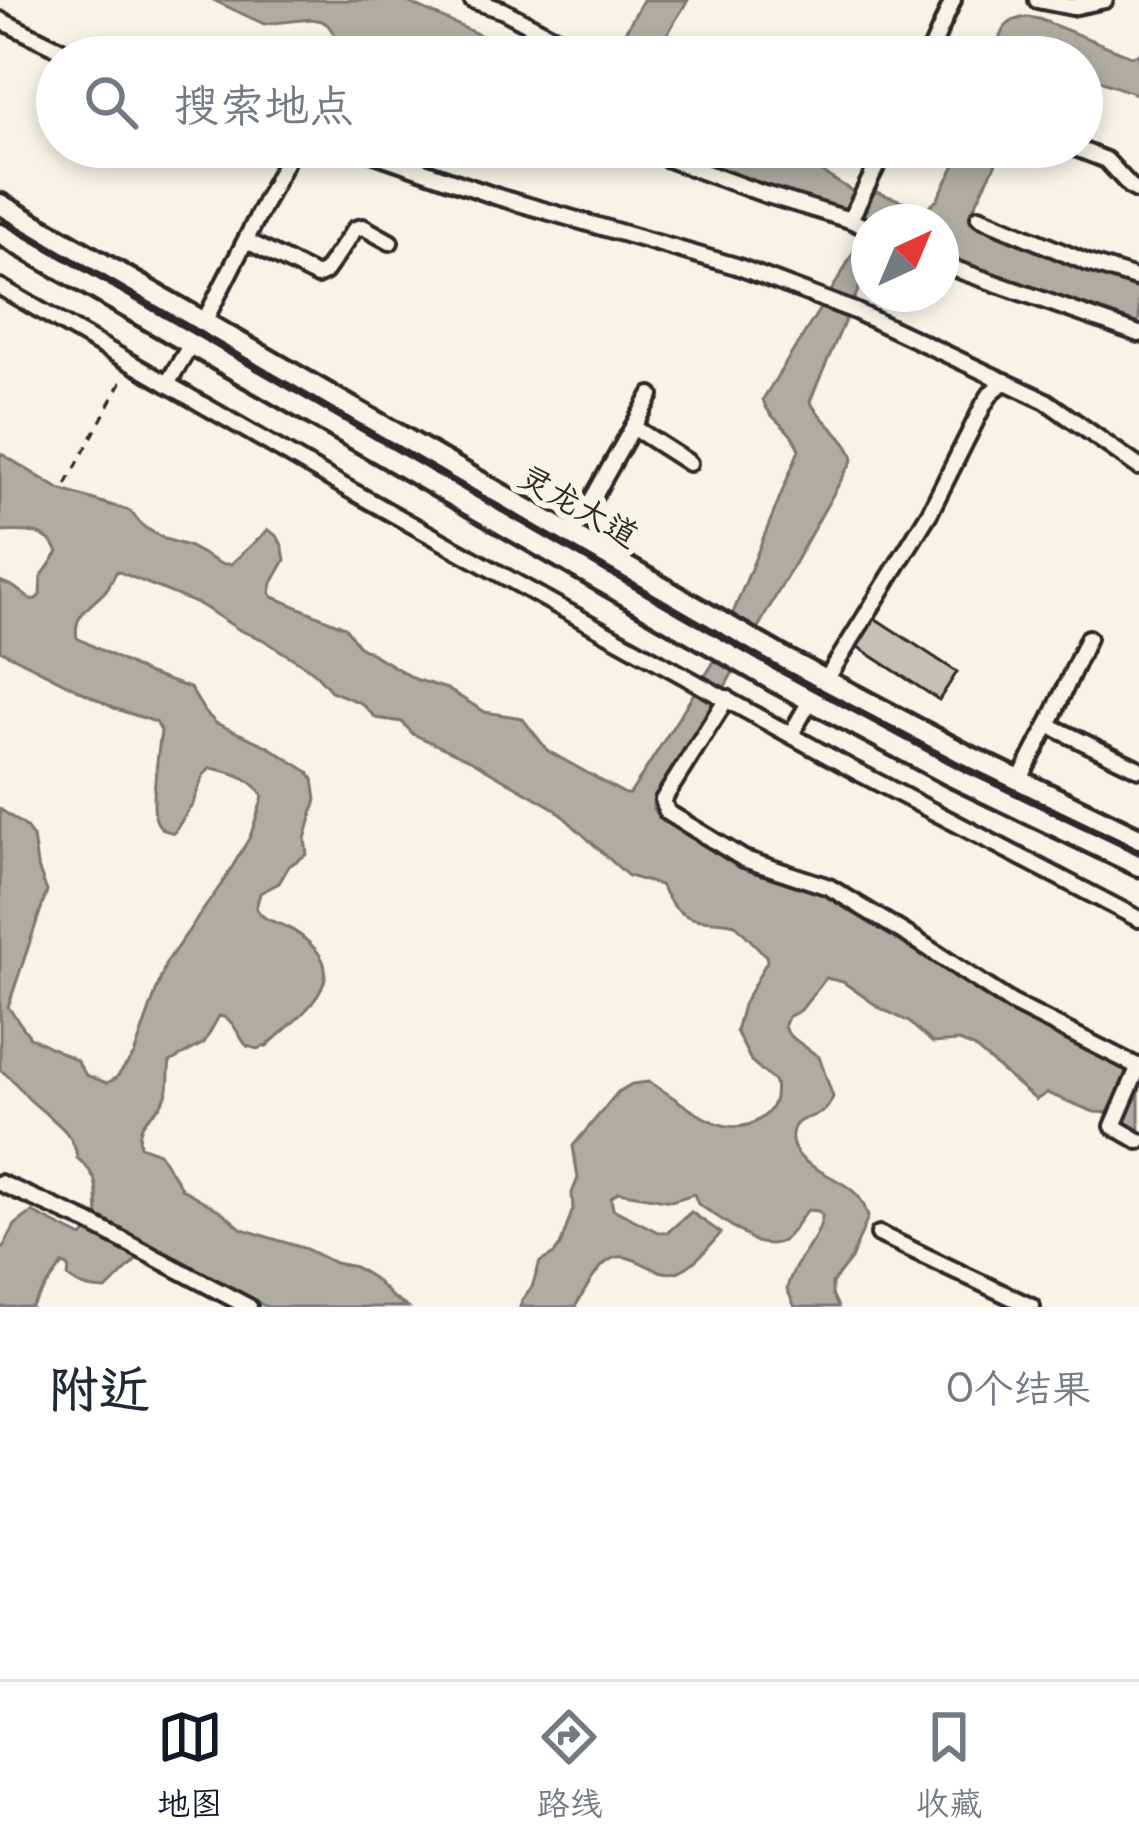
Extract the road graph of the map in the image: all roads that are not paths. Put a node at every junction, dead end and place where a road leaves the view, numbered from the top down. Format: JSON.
{"nodes":[{"id":1,"x":472,"y":0,"type":"edge"},
{"id":2,"x":953,"y":0,"type":"edge"},
{"id":3,"x":1037,"y":0,"type":"edge"},
{"id":4,"x":1105,"y":0,"type":"edge"},
{"id":5,"x":0,"y":20,"type":"edge"},
{"id":6,"x":551,"y":36,"type":"edge"},
{"id":7,"x":937,"y":36,"type":"edge"},
{"id":8,"x":36,"y":38,"type":"edge"},
{"id":9,"x":1103,"y":159,"type":"edge"},
{"id":10,"x":283,"y":168,"type":"edge"},
{"id":11,"x":415,"y":168,"type":"edge"},
{"id":12,"x":689,"y":168,"type":"edge"},
{"id":13,"x":876,"y":168,"type":"edge"},
{"id":14,"x":1139,"y":191,"type":"edge"},
{"id":15,"x":0,"y":204,"type":"edge"},
{"id":16,"x":858,"y":204,"type":"edge"},
{"id":17,"x":851,"y":216,"type":"edge"},
{"id":18,"x":979,"y":217,"type":"dead end"},
{"id":19,"x":0,"y":234,"type":"edge"},
{"id":20,"x":247,"y":241,"type":"junction"},
{"id":21,"x":390,"y":242,"type":"dead end"},
{"id":22,"x":959,"y":270,"type":"edge"},
{"id":23,"x":1139,"y":279,"type":"edge"},
{"id":24,"x":0,"y":287,"type":"edge"},
{"id":25,"x":205,"y":322,"type":"junction"},
{"id":26,"x":1139,"y":334,"type":"edge"},
{"id":27,"x":190,"y":344,"type":"junction"},
{"id":28,"x":1005,"y":381,"type":"junction"},
{"id":29,"x":167,"y":384,"type":"junction"},
{"id":30,"x":650,"y":395,"type":"dead end"},
{"id":31,"x":633,"y":427,"type":"junction"},
{"id":32,"x":689,"y":463,"type":"dead end"},
{"id":33,"x":1139,"y":467,"type":"edge"},
{"id":34,"x":572,"y":535,"type":"junction"},
{"id":35,"x":1088,"y":638,"type":"dead end"},
{"id":36,"x":826,"y":680,"type":"junction"},
{"id":37,"x":725,"y":697,"type":"junction"},
{"id":38,"x":810,"y":701,"type":"junction"},
{"id":39,"x":1048,"y":725,"type":"junction"},
{"id":40,"x":791,"y":734,"type":"junction"},
{"id":41,"x":1139,"y":769,"type":"edge"},
{"id":42,"x":1019,"y":781,"type":"junction"},
{"id":43,"x":1139,"y":838,"type":"edge"},
{"id":44,"x":1139,"y":866,"type":"edge"},
{"id":45,"x":1139,"y":919,"type":"edge"},
{"id":46,"x":1137,"y":1070,"type":"edge"},
{"id":47,"x":1139,"y":1141,"type":"edge"},
{"id":48,"x":0,"y":1183,"type":"edge"},
{"id":49,"x":879,"y":1234,"type":"dead end"},
{"id":50,"x":249,"y":1307,"type":"edge"},
{"id":51,"x":1032,"y":1307,"type":"edge"}],
"edges":[{"from":1,"to":6,"type":"street"},
{"from":2,"to":7,"type":"street"},
{"from":3,"to":4,"type":"street"},
{"from":5,"to":8,"type":"street"},
{"from":9,"to":14,"type":"street"},
{"from":10,"to":20,"type":"street"},
{"from":11,"to":28,"type":"street"},
{"from":12,"to":17,"type":"street"},
{"from":13,"to":16,"type":"street"},
{"from":15,"to":25,"type":"main road","name":"灵龙大道"},
{"from":18,"to":23,"type":"street"},
{"from":19,"to":27,"type":"main road","name":"灵龙大道"},
{"from":20,"to":21,"type":"street"},
{"from":20,"to":25,"type":"street"},
{"from":22,"to":26,"type":"street"},
{"from":24,"to":29,"type":"street"},
{"from":25,"to":34,"type":"main road","name":"灵龙大道"},
{"from":27,"to":29,"type":"street"},
{"from":27,"to":38,"type":"main road","name":"灵龙大道"},
{"from":28,"to":33,"type":"street"},
{"from":28,"to":36,"type":"street"},
{"from":29,"to":37,"type":"street"},
{"from":30,"to":31,"type":"street"},
{"from":31,"to":32,"type":"street"},
{"from":31,"to":34,"type":"street"},
{"from":34,"to":36,"type":"main road","name":"灵龙大道"},
{"from":35,"to":39,"type":"street"},
{"from":36,"to":42,"type":"main road","name":"灵龙大道"},
{"from":37,"to":40,"type":"street"},
{"from":37,"to":46,"type":"street"},
{"from":38,"to":40,"type":"street"},
{"from":38,"to":44,"type":"main road","name":"灵龙大道"},
{"from":39,"to":41,"type":"street"},
{"from":39,"to":42,"type":"street"},
{"from":40,"to":45,"type":"street"},
{"from":42,"to":43,"type":"main road","name":"灵龙大道"},
{"from":46,"to":47,"type":"street"},
{"from":48,"to":50,"type":"street"},
{"from":49,"to":51,"type":"street"}]}
